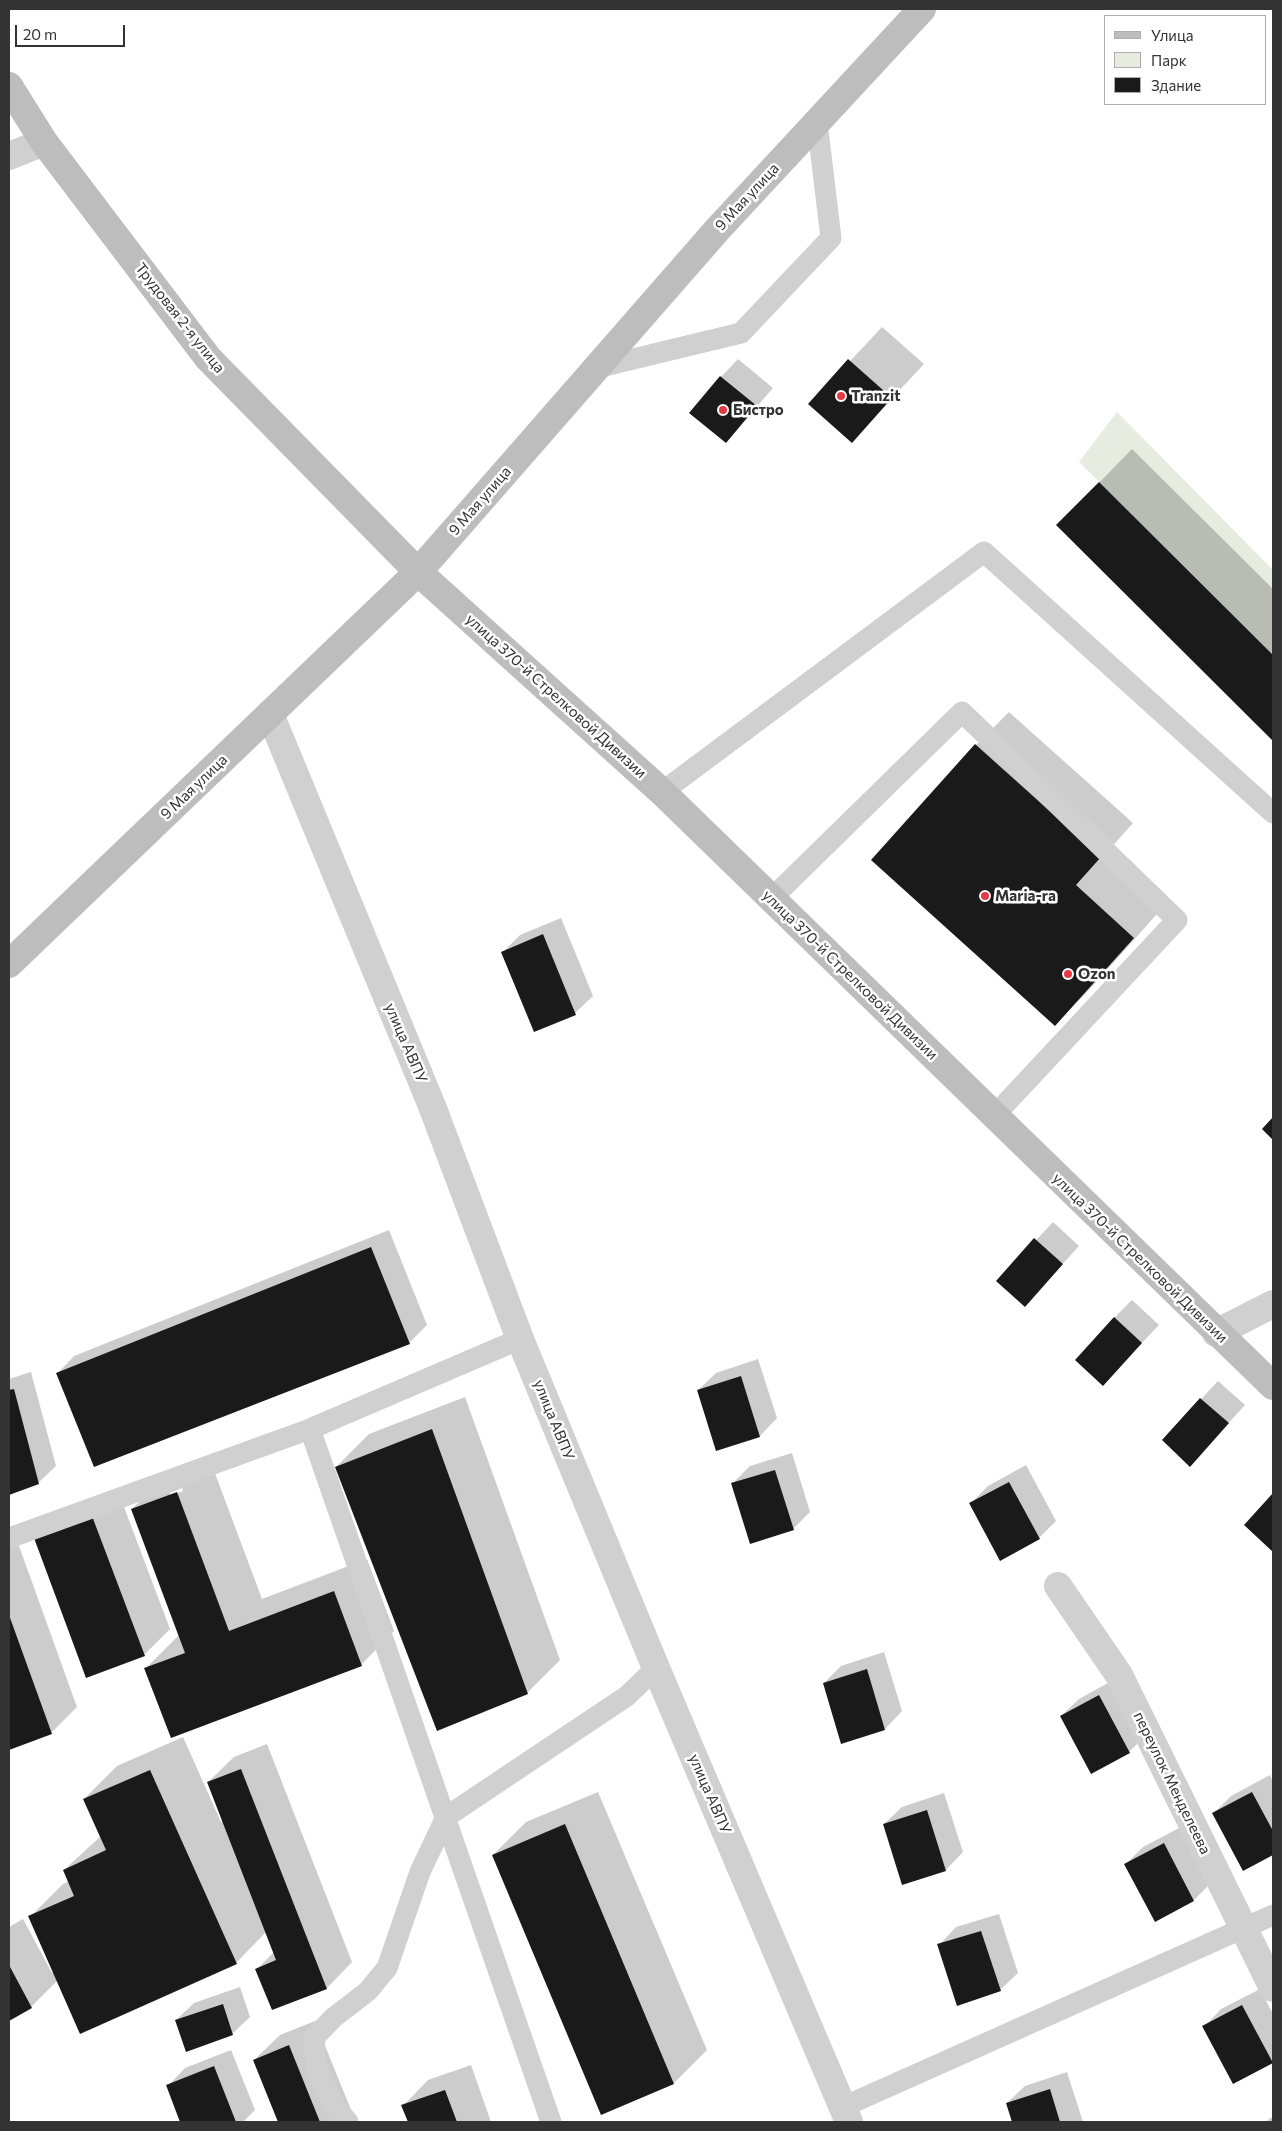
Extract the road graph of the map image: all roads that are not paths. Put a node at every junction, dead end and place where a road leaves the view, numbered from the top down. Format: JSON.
{"nodes":[{"id":1,"x":922,"y":9,"type":"edge"},
{"id":2,"x":9,"y":86,"type":"edge"},
{"id":3,"x":817,"y":122,"type":"junction"},
{"id":4,"x":44,"y":142,"type":"junction"},
{"id":5,"x":9,"y":156,"type":"edge"},
{"id":6,"x":596,"y":368,"type":"junction"},
{"id":7,"x":418,"y":572,"type":"junction"},
{"id":8,"x":270,"y":714,"type":"junction"},
{"id":9,"x":662,"y":792,"type":"junction"},
{"id":10,"x":1273,"y":813,"type":"edge"},
{"id":11,"x":771,"y":898,"type":"junction"},
{"id":12,"x":9,"y":964,"type":"edge"},
{"id":13,"x":994,"y":1116,"type":"junction"},
{"id":14,"x":1273,"y":1304,"type":"edge"},
{"id":15,"x":1216,"y":1333,"type":"junction"},
{"id":16,"x":520,"y":1338,"type":"junction"},
{"id":17,"x":1273,"y":1386,"type":"edge"},
{"id":18,"x":310,"y":1429,"type":"junction"},
{"id":19,"x":9,"y":1538,"type":"edge"},
{"id":20,"x":1058,"y":1586,"type":"dead end"},
{"id":21,"x":656,"y":1668,"type":"junction"},
{"id":22,"x":446,"y":1817,"type":"junction"},
{"id":23,"x":1273,"y":1915,"type":"edge"},
{"id":24,"x":1243,"y":1929,"type":"junction"},
{"id":25,"x":1273,"y":1988,"type":"edge"},
{"id":26,"x":846,"y":2115,"type":"edge"},
{"id":27,"x":348,"y":2122,"type":"edge"},
{"id":28,"x":551,"y":2122,"type":"edge"}],
"edges":[{"from":1,"to":3,"type":"street","name":"9 Мая улица"},
{"from":2,"to":4,"type":"street","name":"Трудовая 2-я улица"},
{"from":3,"to":6,"type":"street","name":"9 Мая улица"},
{"from":3,"to":6,"type":"lane"},
{"from":4,"to":5,"type":"street"},
{"from":4,"to":7,"type":"street","name":"Трудовая 2-я улица"},
{"from":6,"to":7,"type":"street","name":"9 Мая улица"},
{"from":7,"to":8,"type":"street","name":"9 Мая улица"},
{"from":7,"to":9,"type":"street","name":"улица 370-й Стрелковой Дивизии"},
{"from":8,"to":12,"type":"street","name":"9 Мая улица"},
{"from":8,"to":16,"type":"street","name":"улица АВПУ"},
{"from":9,"to":10,"type":"lane"},
{"from":9,"to":11,"type":"street","name":"улица 370-й Стрелковой Дивизии"},
{"from":11,"to":13,"type":"street","name":"улица 370-й Стрелковой Дивизии"},
{"from":11,"to":13,"type":"lane"},
{"from":13,"to":15,"type":"street","name":"улица 370-й Стрелковой Дивизии"},
{"from":14,"to":15,"type":"street"},
{"from":15,"to":17,"type":"street","name":"улица 370-й Стрелковой Дивизии"},
{"from":16,"to":18,"type":"lane"},
{"from":16,"to":21,"type":"street","name":"улица АВПУ"},
{"from":18,"to":19,"type":"lane"},
{"from":18,"to":22,"type":"lane"},
{"from":20,"to":24,"type":"street","name":"переулок Менделеева"},
{"from":21,"to":22,"type":"lane"},
{"from":21,"to":26,"type":"street","name":"улица АВПУ"},
{"from":22,"to":27,"type":"lane"},
{"from":22,"to":28,"type":"lane"},
{"from":23,"to":24,"type":"lane"},
{"from":24,"to":25,"type":"street","name":"переулок Менделеева"},
{"from":24,"to":26,"type":"lane"}]}
